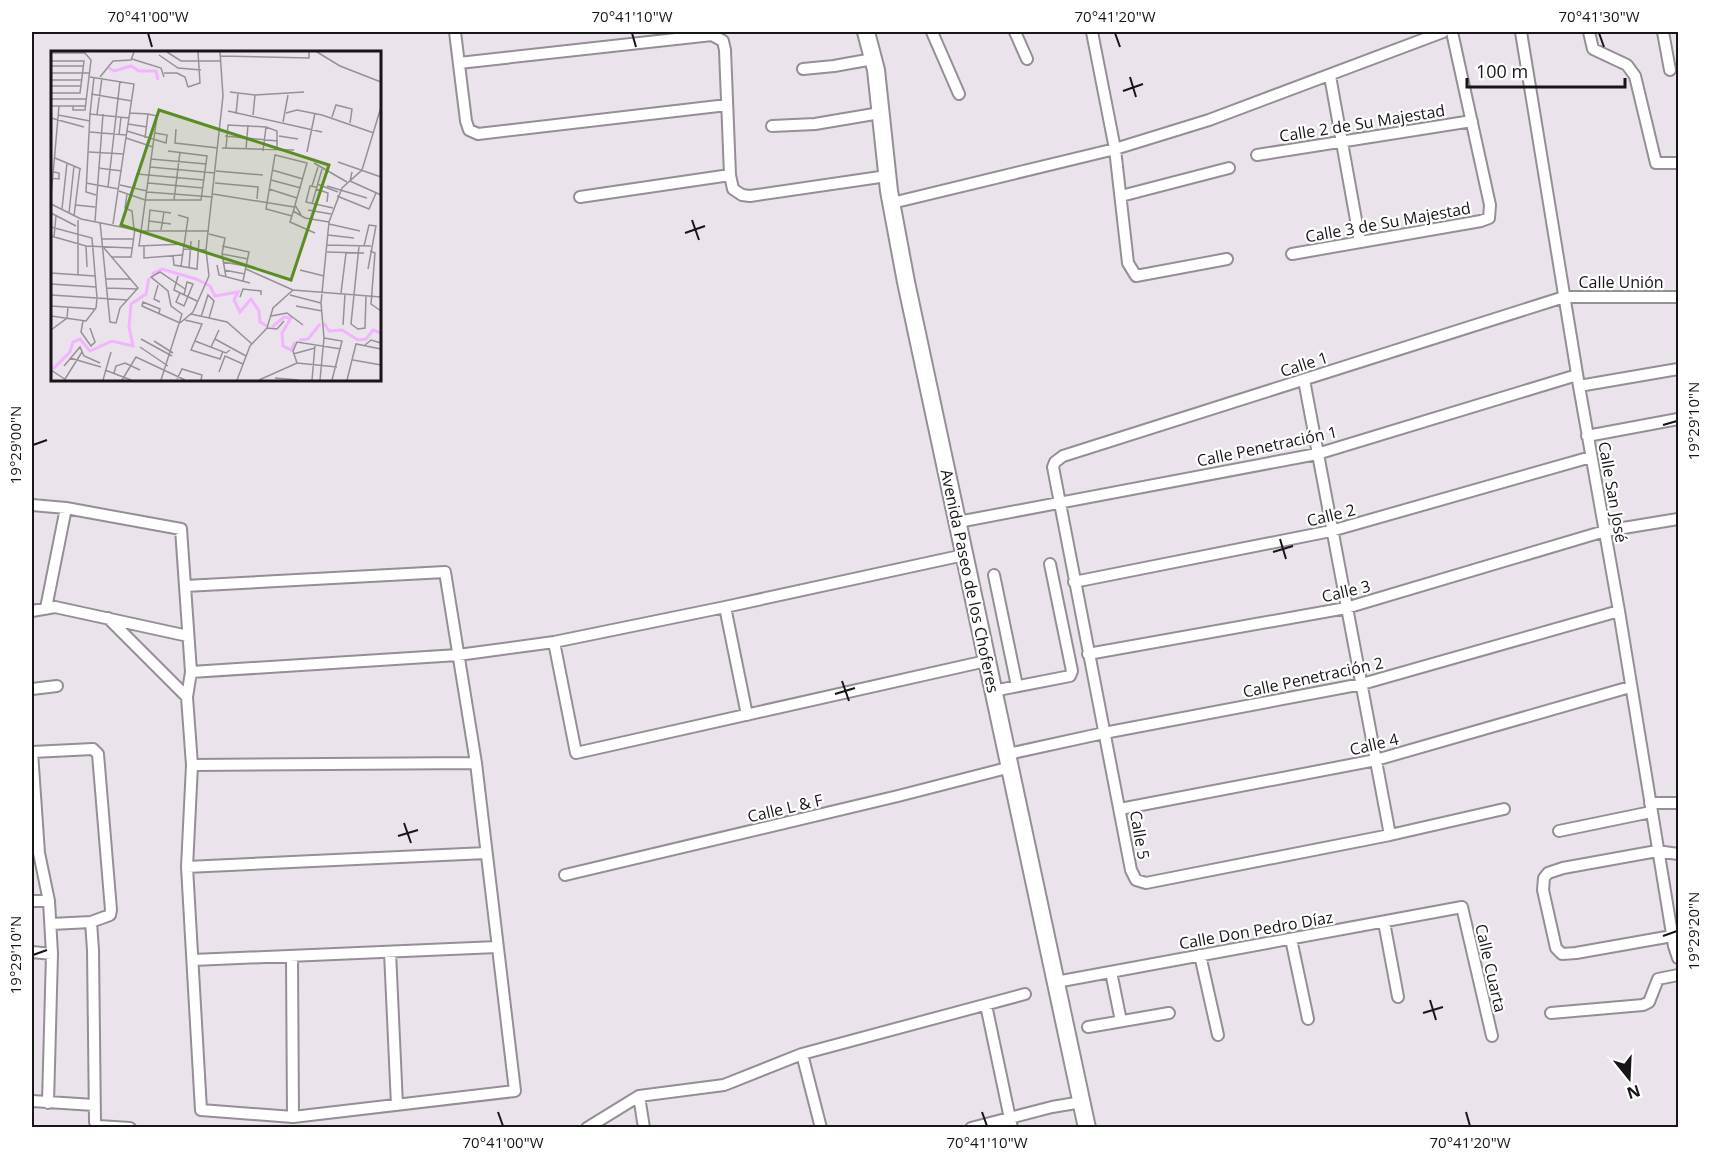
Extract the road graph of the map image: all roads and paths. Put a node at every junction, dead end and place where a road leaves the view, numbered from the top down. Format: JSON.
{"nodes":[{"id":1,"x":455,"y":32,"type":"edge"},
{"id":2,"x":866,"y":32,"type":"edge"},
{"id":3,"x":932,"y":32,"type":"edge"},
{"id":4,"x":1015,"y":32,"type":"edge"},
{"id":5,"x":1092,"y":32,"type":"edge"},
{"id":6,"x":1443,"y":32,"type":"edge"},
{"id":7,"x":1452,"y":32,"type":"edge"},
{"id":8,"x":1521,"y":32,"type":"edge"},
{"id":9,"x":1590,"y":32,"type":"edge"},
{"id":10,"x":1663,"y":32,"type":"edge"},
{"id":11,"x":711,"y":33,"type":"edge"},
{"id":12,"x":873,"y":59,"type":"junction"},
{"id":13,"x":1027,"y":59,"type":"dead end"},
{"id":14,"x":459,"y":63,"type":"junction"},
{"id":15,"x":802,"y":69,"type":"dead end"},
{"id":16,"x":1670,"y":70,"type":"dead end"},
{"id":17,"x":1330,"y":76,"type":"junction"},
{"id":18,"x":959,"y":94,"type":"dead end"},
{"id":19,"x":727,"y":105,"type":"junction"},
{"id":20,"x":880,"y":113,"type":"junction"},
{"id":21,"x":1472,"y":121,"type":"junction"},
{"id":22,"x":772,"y":126,"type":"dead end"},
{"id":23,"x":1342,"y":141,"type":"junction"},
{"id":24,"x":1115,"y":149,"type":"junction"},
{"id":25,"x":1257,"y":155,"type":"dead end"},
{"id":26,"x":1678,"y":163,"type":"edge"},
{"id":27,"x":1230,"y":168,"type":"dead end"},
{"id":28,"x":730,"y":175,"type":"junction"},
{"id":29,"x":887,"y":176,"type":"junction"},
{"id":30,"x":1121,"y":196,"type":"junction"},
{"id":31,"x":580,"y":197,"type":"dead end"},
{"id":32,"x":892,"y":203,"type":"junction"},
{"id":33,"x":1360,"y":242,"type":"junction"},
{"id":34,"x":1292,"y":254,"type":"dead end"},
{"id":35,"x":1227,"y":259,"type":"dead end"},
{"id":36,"x":1564,"y":297,"type":"junction"},
{"id":37,"x":1678,"y":297,"type":"edge"},
{"id":38,"x":1678,"y":369,"type":"edge"},
{"id":39,"x":1304,"y":380,"type":"junction"},
{"id":40,"x":1578,"y":380,"type":"junction"},
{"id":41,"x":1678,"y":419,"type":"edge"},
{"id":42,"x":1587,"y":436,"type":"junction"},
{"id":43,"x":1317,"y":454,"type":"junction"},
{"id":44,"x":1591,"y":457,"type":"junction"},
{"id":45,"x":1055,"y":462,"type":"joint"},
{"id":46,"x":1060,"y":503,"type":"junction"},
{"id":47,"x":32,"y":505,"type":"edge"},
{"id":48,"x":66,"y":508,"type":"junction"},
{"id":49,"x":1678,"y":519,"type":"edge"},
{"id":50,"x":958,"y":522,"type":"junction"},
{"id":51,"x":1331,"y":531,"type":"junction"},
{"id":52,"x":1605,"y":531,"type":"junction"},
{"id":53,"x":964,"y":555,"type":"junction"},
{"id":54,"x":1050,"y":564,"type":"dead end"},
{"id":55,"x":994,"y":575,"type":"dead end"},
{"id":56,"x":1074,"y":582,"type":"junction"},
{"id":57,"x":185,"y":586,"type":"junction"},
{"id":58,"x":725,"y":607,"type":"junction"},
{"id":59,"x":46,"y":608,"type":"junction"},
{"id":60,"x":1346,"y":608,"type":"junction"},
{"id":61,"x":1619,"y":610,"type":"junction"},
{"id":62,"x":32,"y":611,"type":"edge"},
{"id":63,"x":108,"y":618,"type":"junction"},
{"id":64,"x":189,"y":636,"type":"junction"},
{"id":65,"x":554,"y":642,"type":"junction"},
{"id":66,"x":1088,"y":654,"type":"junction"},
{"id":67,"x":458,"y":655,"type":"junction"},
{"id":68,"x":986,"y":661,"type":"junction"},
{"id":69,"x":191,"y":672,"type":"junction"},
{"id":70,"x":1362,"y":684,"type":"junction"},
{"id":71,"x":57,"y":686,"type":"dead end"},
{"id":72,"x":1017,"y":686,"type":"junction"},
{"id":73,"x":1630,"y":687,"type":"junction"},
{"id":74,"x":32,"y":689,"type":"edge"},
{"id":75,"x":993,"y":691,"type":"junction"},
{"id":76,"x":187,"y":697,"type":"junction"},
{"id":77,"x":747,"y":715,"type":"junction"},
{"id":78,"x":1104,"y":733,"type":"junction"},
{"id":79,"x":32,"y":752,"type":"edge"},
{"id":80,"x":1010,"y":760,"type":"junction"},
{"id":81,"x":1376,"y":760,"type":"junction"},
{"id":82,"x":476,"y":763,"type":"junction"},
{"id":83,"x":192,"y":765,"type":"junction"},
{"id":84,"x":1678,"y":803,"type":"edge"},
{"id":85,"x":1650,"y":807,"type":"junction"},
{"id":86,"x":1120,"y":809,"type":"junction"},
{"id":87,"x":1504,"y":809,"type":"dead end"},
{"id":88,"x":1559,"y":831,"type":"dead end"},
{"id":89,"x":1390,"y":835,"type":"junction"},
{"id":90,"x":1657,"y":851,"type":"junction"},
{"id":91,"x":486,"y":853,"type":"junction"},
{"id":92,"x":1678,"y":854,"type":"edge"},
{"id":93,"x":187,"y":867,"type":"junction"},
{"id":94,"x":565,"y":875,"type":"dead end"},
{"id":95,"x":32,"y":902,"type":"edge"},
{"id":96,"x":49,"y":902,"type":"junction"},
{"id":97,"x":1462,"y":907,"type":"joint"},
{"id":98,"x":91,"y":922,"type":"junction"},
{"id":99,"x":1384,"y":922,"type":"junction"},
{"id":100,"x":51,"y":924,"type":"junction"},
{"id":101,"x":1672,"y":936,"type":"junction"},
{"id":102,"x":1291,"y":939,"type":"junction"},
{"id":103,"x":497,"y":947,"type":"junction"},
{"id":104,"x":32,"y":952,"type":"edge"},
{"id":105,"x":390,"y":952,"type":"junction"},
{"id":106,"x":52,"y":954,"type":"junction"},
{"id":107,"x":1200,"y":955,"type":"junction"},
{"id":108,"x":292,"y":956,"type":"junction"},
{"id":109,"x":1678,"y":958,"type":"edge"},
{"id":110,"x":193,"y":960,"type":"junction"},
{"id":111,"x":1111,"y":972,"type":"junction"},
{"id":112,"x":1678,"y":975,"type":"edge"},
{"id":113,"x":1056,"y":982,"type":"junction"},
{"id":114,"x":1025,"y":994,"type":"dead end"},
{"id":115,"x":1398,"y":997,"type":"dead end"},
{"id":116,"x":986,"y":1005,"type":"junction"},
{"id":117,"x":1169,"y":1013,"type":"dead end"},
{"id":118,"x":1551,"y":1013,"type":"dead end"},
{"id":119,"x":1308,"y":1019,"type":"dead end"},
{"id":120,"x":1121,"y":1021,"type":"junction"},
{"id":121,"x":1088,"y":1027,"type":"dead end"},
{"id":122,"x":1218,"y":1035,"type":"dead end"},
{"id":123,"x":1492,"y":1036,"type":"dead end"},
{"id":124,"x":802,"y":1054,"type":"junction"},
{"id":125,"x":639,"y":1096,"type":"junction"},
{"id":126,"x":32,"y":1101,"type":"edge"},
{"id":127,"x":1082,"y":1102,"type":"junction"},
{"id":128,"x":48,"y":1103,"type":"junction"},
{"id":129,"x":94,"y":1105,"type":"junction"},
{"id":130,"x":397,"y":1105,"type":"junction"},
{"id":131,"x":293,"y":1117,"type":"junction"},
{"id":132,"x":1011,"y":1122,"type":"edge"},
{"id":133,"x":130,"y":1128,"type":"edge"},
{"id":134,"x":587,"y":1128,"type":"edge"},
{"id":135,"x":644,"y":1128,"type":"edge"},
{"id":136,"x":821,"y":1128,"type":"edge"},
{"id":137,"x":971,"y":1128,"type":"edge"},
{"id":138,"x":1088,"y":1128,"type":"edge"}],
"edges":[{"from":1,"to":14,"type":"street"},
{"from":2,"to":12,"type":"street","name":"Avenida Paseo de los Choferes"},
{"from":3,"to":18,"type":"street"},
{"from":4,"to":13,"type":"street"},
{"from":5,"to":24,"type":"street"},
{"from":6,"to":17,"type":"street"},
{"from":7,"to":21,"type":"street"},
{"from":8,"to":36,"type":"street","name":"Calle San José"},
{"from":9,"to":26,"type":"street"},
{"from":10,"to":16,"type":"street"},
{"from":11,"to":14,"type":"street"},
{"from":11,"to":19,"type":"street"},
{"from":12,"to":15,"type":"street"},
{"from":12,"to":20,"type":"street","name":"Avenida Paseo de los Choferes"},
{"from":14,"to":19,"type":"street"},
{"from":17,"to":23,"type":"street"},
{"from":17,"to":24,"type":"street"},
{"from":19,"to":28,"type":"street"},
{"from":20,"to":22,"type":"street"},
{"from":20,"to":29,"type":"street","name":"Avenida Paseo de los Choferes"},
{"from":21,"to":23,"type":"street","name":"Calle 2 de Su Majestad"},
{"from":21,"to":33,"type":"street","name":"Calle 3 de Su Majestad"},
{"from":23,"to":25,"type":"street","name":"Calle 2 de Su Majestad"},
{"from":23,"to":33,"type":"street"},
{"from":24,"to":30,"type":"street"},
{"from":24,"to":32,"type":"street"},
{"from":27,"to":30,"type":"street"},
{"from":28,"to":29,"type":"street"},
{"from":28,"to":31,"type":"street"},
{"from":29,"to":32,"type":"street","name":"Avenida Paseo de los Choferes"},
{"from":30,"to":35,"type":"street"},
{"from":32,"to":50,"type":"street","name":"Avenida Paseo de los Choferes"},
{"from":33,"to":34,"type":"street","name":"Calle 3 de Su Majestad"},
{"from":36,"to":37,"type":"street","name":"Calle Unión"},
{"from":36,"to":39,"type":"street","name":"Calle 1"},
{"from":36,"to":40,"type":"street","name":"Calle San José"},
{"from":38,"to":40,"type":"street","name":"Calle Penetración 1"},
{"from":39,"to":43,"type":"street"},
{"from":39,"to":45,"type":"street","name":"Calle 1"},
{"from":40,"to":42,"type":"street","name":"Calle San José"},
{"from":40,"to":43,"type":"street","name":"Calle Penetración 1"},
{"from":41,"to":42,"type":"street"},
{"from":42,"to":44,"type":"street","name":"Calle San José"},
{"from":43,"to":46,"type":"street","name":"Calle Penetración 1"},
{"from":43,"to":51,"type":"street"},
{"from":44,"to":51,"type":"street","name":"Calle 2"},
{"from":44,"to":52,"type":"street","name":"Calle San José"},
{"from":45,"to":46,"type":"street","name":"Calle 5"},
{"from":46,"to":50,"type":"street","name":"Calle Penetración 1"},
{"from":46,"to":56,"type":"street","name":"Calle 5"},
{"from":47,"to":48,"type":"street"},
{"from":48,"to":57,"type":"street"},
{"from":48,"to":59,"type":"street"},
{"from":49,"to":52,"type":"street","name":"Calle 3"},
{"from":50,"to":53,"type":"street","name":"Avenida Paseo de los Choferes"},
{"from":51,"to":56,"type":"street","name":"Calle 2"},
{"from":51,"to":60,"type":"street"},
{"from":52,"to":60,"type":"street","name":"Calle 3"},
{"from":52,"to":61,"type":"street","name":"Calle San José"},
{"from":53,"to":58,"type":"street"},
{"from":53,"to":68,"type":"street","name":"Avenida Paseo de los Choferes"},
{"from":54,"to":72,"type":"street"},
{"from":55,"to":72,"type":"street"},
{"from":56,"to":66,"type":"street","name":"Calle 5"},
{"from":57,"to":64,"type":"street"},
{"from":57,"to":67,"type":"street"},
{"from":58,"to":65,"type":"street"},
{"from":58,"to":77,"type":"street"},
{"from":59,"to":62,"type":"street"},
{"from":59,"to":63,"type":"street"},
{"from":60,"to":66,"type":"street","name":"Calle 3"},
{"from":60,"to":70,"type":"street"},
{"from":61,"to":70,"type":"street","name":"Calle Penetración 2"},
{"from":61,"to":73,"type":"street","name":"Calle San José"},
{"from":63,"to":64,"type":"street"},
{"from":63,"to":76,"type":"street"},
{"from":64,"to":69,"type":"street"},
{"from":65,"to":67,"type":"street"},
{"from":65,"to":77,"type":"street"},
{"from":66,"to":78,"type":"street","name":"Calle 5"},
{"from":67,"to":69,"type":"street"},
{"from":67,"to":82,"type":"street"},
{"from":68,"to":75,"type":"street","name":"Avenida Paseo de los Choferes"},
{"from":68,"to":77,"type":"street"},
{"from":69,"to":76,"type":"street"},
{"from":70,"to":78,"type":"street","name":"Calle Penetración 2"},
{"from":70,"to":81,"type":"street"},
{"from":71,"to":74,"type":"street"},
{"from":72,"to":75,"type":"street"},
{"from":73,"to":81,"type":"street","name":"Calle 4"},
{"from":73,"to":85,"type":"street","name":"Calle San José"},
{"from":75,"to":80,"type":"street","name":"Avenida Paseo de los Choferes"},
{"from":76,"to":83,"type":"street"},
{"from":78,"to":80,"type":"street","name":"Calle Penetración 2"},
{"from":78,"to":86,"type":"street","name":"Calle 5"},
{"from":79,"to":96,"type":"street"},
{"from":79,"to":98,"type":"street"},
{"from":80,"to":94,"type":"street","name":"Calle L & F"},
{"from":80,"to":113,"type":"street","name":"Avenida Paseo de los Choferes"},
{"from":81,"to":86,"type":"street","name":"Calle 4"},
{"from":81,"to":89,"type":"street"},
{"from":82,"to":83,"type":"street"},
{"from":82,"to":91,"type":"street"},
{"from":83,"to":93,"type":"street"},
{"from":84,"to":85,"type":"street"},
{"from":85,"to":88,"type":"street"},
{"from":85,"to":90,"type":"street","name":"Calle San José"},
{"from":86,"to":89,"type":"street","name":"Calle 5"},
{"from":87,"to":89,"type":"street","name":"Calle 5"},
{"from":90,"to":92,"type":"street"},
{"from":90,"to":101,"type":"street","name":"Calle San José"},
{"from":90,"to":101,"type":"street"},
{"from":91,"to":93,"type":"street"},
{"from":91,"to":103,"type":"street"},
{"from":93,"to":110,"type":"street"},
{"from":95,"to":96,"type":"street"},
{"from":96,"to":100,"type":"street"},
{"from":97,"to":99,"type":"street","name":"Calle Don Pedro Díaz"},
{"from":97,"to":123,"type":"street","name":"Calle Cuarta"},
{"from":98,"to":100,"type":"street"},
{"from":98,"to":129,"type":"street"},
{"from":99,"to":102,"type":"street","name":"Calle Don Pedro Díaz"},
{"from":99,"to":115,"type":"street"},
{"from":100,"to":106,"type":"street"},
{"from":101,"to":109,"type":"street","name":"Calle San José"},
{"from":102,"to":107,"type":"street","name":"Calle Don Pedro Díaz"},
{"from":102,"to":119,"type":"street"},
{"from":103,"to":105,"type":"street"},
{"from":103,"to":130,"type":"street"},
{"from":104,"to":106,"type":"street"},
{"from":105,"to":108,"type":"street"},
{"from":105,"to":130,"type":"street"},
{"from":106,"to":128,"type":"street"},
{"from":107,"to":111,"type":"street","name":"Calle Don Pedro Díaz"},
{"from":107,"to":122,"type":"street"},
{"from":108,"to":110,"type":"street"},
{"from":108,"to":131,"type":"street"},
{"from":110,"to":131,"type":"street"},
{"from":111,"to":113,"type":"street","name":"Calle Don Pedro Díaz"},
{"from":111,"to":120,"type":"street"},
{"from":112,"to":118,"type":"street"},
{"from":113,"to":127,"type":"street","name":"Avenida Paseo de los Choferes"},
{"from":114,"to":116,"type":"street"},
{"from":116,"to":124,"type":"street"},
{"from":116,"to":132,"type":"street"},
{"from":117,"to":120,"type":"street"},
{"from":120,"to":121,"type":"street"},
{"from":124,"to":125,"type":"street"},
{"from":124,"to":136,"type":"street"},
{"from":125,"to":134,"type":"street"},
{"from":125,"to":135,"type":"street"},
{"from":126,"to":128,"type":"street"},
{"from":127,"to":132,"type":"street"},
{"from":127,"to":138,"type":"street","name":"Avenida Paseo de los Choferes"},
{"from":128,"to":129,"type":"street"},
{"from":129,"to":133,"type":"street"},
{"from":130,"to":131,"type":"street"},
{"from":132,"to":137,"type":"street"}]}
